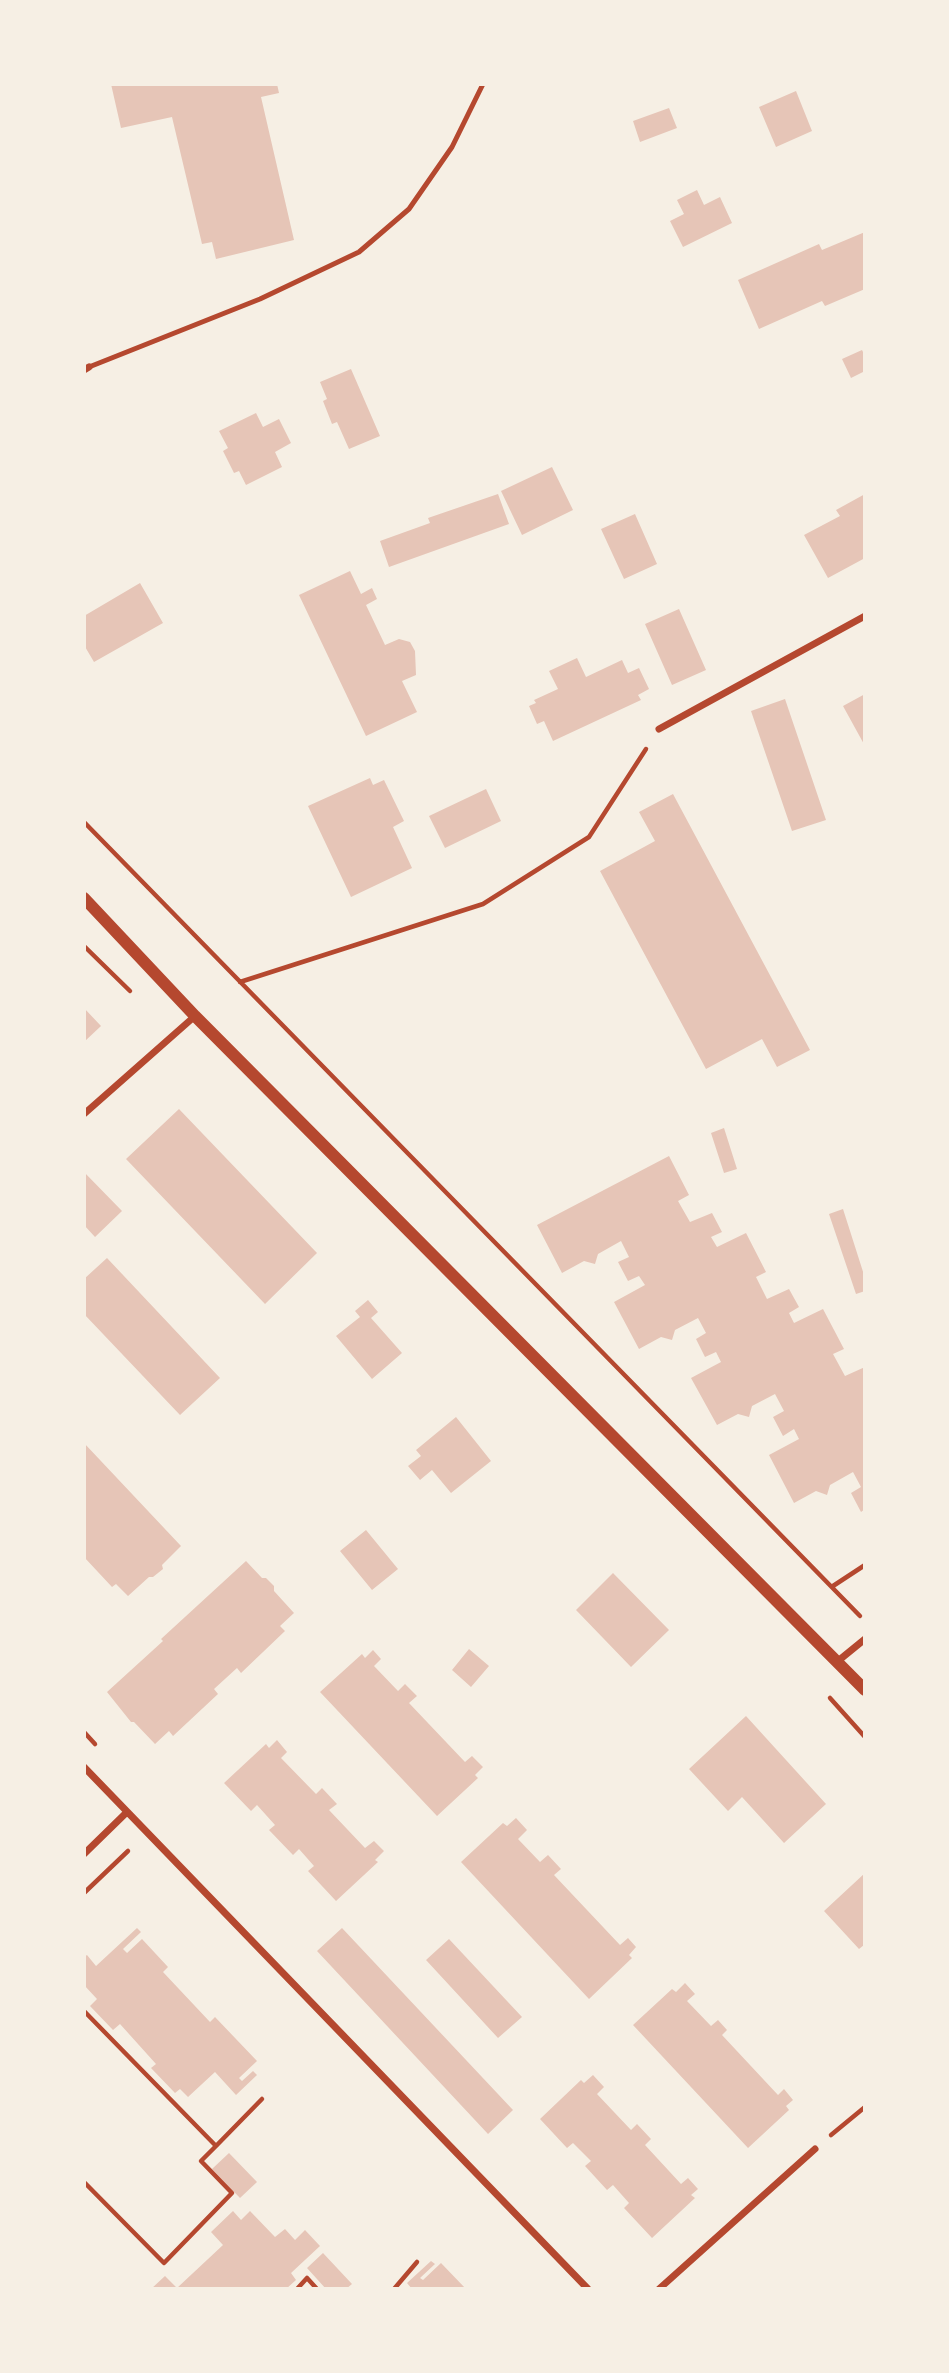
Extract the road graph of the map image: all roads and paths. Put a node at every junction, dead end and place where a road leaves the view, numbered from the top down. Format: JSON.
{"nodes":[{"id":1,"x":483,"y":84,"type":"edge"},
{"id":2,"x":86,"y":368,"type":"edge"},
{"id":3,"x":865,"y":617,"type":"edge"},
{"id":4,"x":659,"y":729,"type":"joint"},
{"id":5,"x":84,"y":822,"type":"edge"},
{"id":6,"x":84,"y":898,"type":"edge"},
{"id":7,"x":240,"y":982,"type":"junction"},
{"id":8,"x":195,"y":1016,"type":"junction"},
{"id":9,"x":84,"y":1114,"type":"edge"},
{"id":10,"x":865,"y":1566,"type":"edge"},
{"id":11,"x":833,"y":1587,"type":"junction"},
{"id":12,"x":865,"y":1622,"type":"edge"},
{"id":13,"x":865,"y":1639,"type":"edge"},
{"id":14,"x":838,"y":1661,"type":"junction"},
{"id":15,"x":865,"y":1690,"type":"edge"},
{"id":16,"x":84,"y":1767,"type":"edge"},
{"id":17,"x":127,"y":1812,"type":"junction"},
{"id":18,"x":128,"y":1851,"type":"dead end"},
{"id":19,"x":84,"y":1854,"type":"edge"},
{"id":20,"x":84,"y":1893,"type":"edge"},
{"id":21,"x":84,"y":2011,"type":"edge"},
{"id":22,"x":262,"y":2099,"type":"dead end"},
{"id":23,"x":865,"y":2107,"type":"edge"},
{"id":24,"x":216,"y":2146,"type":"junction"},
{"id":25,"x":815,"y":2149,"type":"joint"},
{"id":26,"x":84,"y":2182,"type":"edge"},
{"id":27,"x":417,"y":2262,"type":"dead end"},
{"id":28,"x":297,"y":2289,"type":"edge"},
{"id":29,"x":317,"y":2289,"type":"edge"},
{"id":30,"x":394,"y":2289,"type":"edge"},
{"id":31,"x":588,"y":2289,"type":"edge"},
{"id":32,"x":659,"y":2289,"type":"edge"}],
"edges":[{"from":1,"to":2,"type":"lane"},
{"from":3,"to":4,"type":"street"},
{"from":4,"to":7,"type":"path"},
{"from":5,"to":7,"type":"path"},
{"from":6,"to":8,"type":"street"},
{"from":7,"to":11,"type":"path"},
{"from":8,"to":9,"type":"street"},
{"from":8,"to":14,"type":"street"},
{"from":10,"to":11,"type":"path"},
{"from":11,"to":12,"type":"path"},
{"from":13,"to":14,"type":"street"},
{"from":14,"to":15,"type":"street"},
{"from":16,"to":17,"type":"street"},
{"from":17,"to":19,"type":"street"},
{"from":17,"to":31,"type":"street"},
{"from":18,"to":20,"type":"path"},
{"from":21,"to":24,"type":"path"},
{"from":22,"to":24,"type":"path"},
{"from":23,"to":25,"type":"path"},
{"from":24,"to":26,"type":"path"},
{"from":25,"to":32,"type":"street"},
{"from":27,"to":30,"type":"path"},
{"from":28,"to":29,"type":"path"}]}
